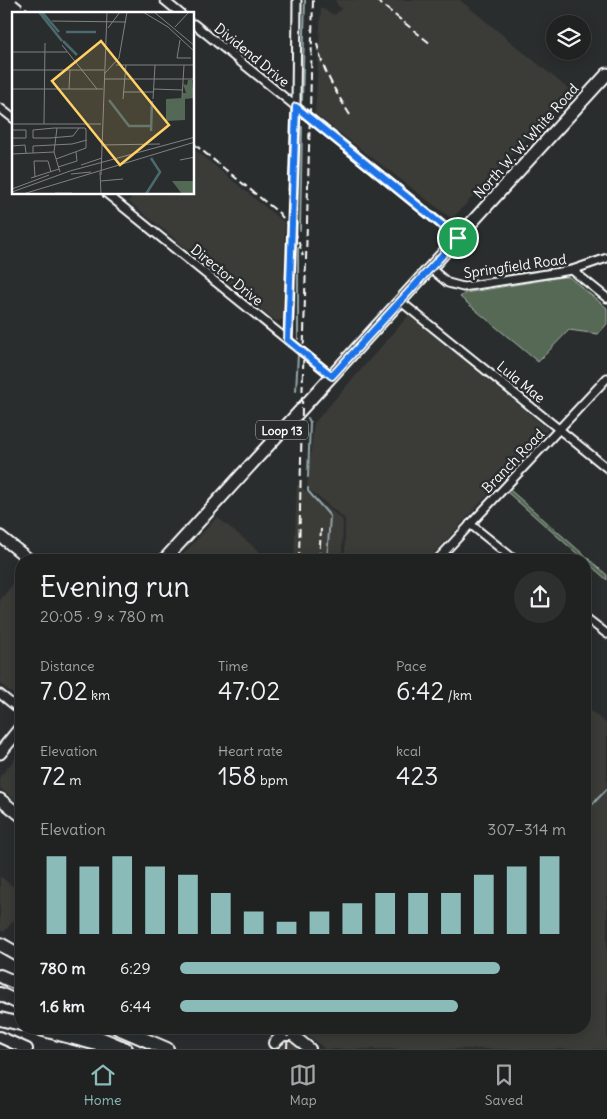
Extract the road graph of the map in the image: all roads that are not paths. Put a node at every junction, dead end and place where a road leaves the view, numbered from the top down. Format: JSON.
{"nodes":[{"id":1,"x":164,"y":0,"type":"edge"},
{"id":2,"x":297,"y":0,"type":"edge"},
{"id":3,"x":179,"y":12,"type":"edge"},
{"id":4,"x":195,"y":27,"type":"edge"},
{"id":5,"x":607,"y":74,"type":"edge"},
{"id":6,"x":296,"y":107,"type":"junction"},
{"id":7,"x":0,"y":108,"type":"edge"},
{"id":8,"x":12,"y":117,"type":"edge"},
{"id":9,"x":108,"y":195,"type":"edge"},
{"id":10,"x":458,"y":238,"type":"junction"},
{"id":11,"x":607,"y":258,"type":"edge"},
{"id":12,"x":430,"y":268,"type":"junction"},
{"id":13,"x":572,"y":270,"type":"junction"},
{"id":14,"x":607,"y":298,"type":"edge"},
{"id":15,"x":400,"y":301,"type":"junction"},
{"id":16,"x":288,"y":340,"type":"junction"},
{"id":17,"x":332,"y":376,"type":"junction"},
{"id":18,"x":607,"y":378,"type":"edge"},
{"id":19,"x":560,"y":430,"type":"junction"},
{"id":20,"x":607,"y":468,"type":"edge"},
{"id":21,"x":470,"y":524,"type":"junction"},
{"id":22,"x":0,"y":536,"type":"edge"},
{"id":23,"x":22,"y":554,"type":"edge"},
{"id":24,"x":169,"y":554,"type":"edge"},
{"id":25,"x":442,"y":554,"type":"edge"},
{"id":26,"x":508,"y":554,"type":"edge"},
{"id":27,"x":591,"y":621,"type":"edge"},
{"id":28,"x":607,"y":634,"type":"edge"},
{"id":29,"x":0,"y":694,"type":"edge"},
{"id":30,"x":15,"y":706,"type":"edge"},
{"id":31,"x":15,"y":735,"type":"edge"},
{"id":32,"x":0,"y":753,"type":"edge"},
{"id":33,"x":0,"y":799,"type":"edge"},
{"id":34,"x":15,"y":811,"type":"edge"},
{"id":35,"x":0,"y":944,"type":"edge"},
{"id":36,"x":15,"y":953,"type":"edge"},
{"id":37,"x":0,"y":976,"type":"edge"},
{"id":38,"x":15,"y":982,"type":"edge"},
{"id":39,"x":0,"y":994,"type":"edge"},
{"id":40,"x":15,"y":1001,"type":"edge"},
{"id":41,"x":0,"y":1019,"type":"edge"},
{"id":42,"x":15,"y":1023,"type":"edge"},
{"id":43,"x":59,"y":1034,"type":"edge"},
{"id":44,"x":90,"y":1034,"type":"edge"},
{"id":45,"x":132,"y":1034,"type":"edge"},
{"id":46,"x":138,"y":1034,"type":"edge"},
{"id":47,"x":294,"y":1035,"type":"joint"},
{"id":48,"x":0,"y":1038,"type":"edge"},
{"id":49,"x":148,"y":1041,"type":"junction"},
{"id":50,"x":274,"y":1046,"type":"edge"},
{"id":51,"x":27,"y":1049,"type":"edge"},
{"id":52,"x":116,"y":1049,"type":"edge"},
{"id":53,"x":126,"y":1049,"type":"edge"},
{"id":54,"x":168,"y":1049,"type":"edge"},
{"id":55,"x":310,"y":1049,"type":"edge"}],
"edges":[{"from":1,"to":3,"type":"street"},
{"from":2,"to":6,"type":"street"},
{"from":4,"to":6,"type":"street","name":"Dividend Drive"},
{"from":5,"to":10,"type":"main road","name":"North W. W. White Road","number":"Loop 13"},
{"from":6,"to":10,"type":"street","name":"Dividend Drive"},
{"from":6,"to":16,"type":"street"},
{"from":7,"to":8,"type":"street"},
{"from":9,"to":16,"type":"street","name":"Director Drive"},
{"from":10,"to":12,"type":"main road","name":"North W. W. White Road","number":"Loop 13"},
{"from":11,"to":13,"type":"street","name":"Springfield Road"},
{"from":12,"to":13,"type":"street","name":"Springfield Road"},
{"from":12,"to":15,"type":"main road","name":"North W. W. White Road","number":"Loop 13"},
{"from":13,"to":14,"type":"street"},
{"from":15,"to":17,"type":"main road","name":"North W. W. White Road","number":"Loop 13"},
{"from":15,"to":19,"type":"street","name":"Lula Mae"},
{"from":16,"to":17,"type":"street","name":"Director Drive"},
{"from":17,"to":24,"type":"main road","name":"North W. W. White Road","number":"Loop 13"},
{"from":18,"to":19,"type":"street","name":"Branch Road"},
{"from":19,"to":20,"type":"street","name":"Lula Mae"},
{"from":19,"to":21,"type":"street","name":"Branch Road"},
{"from":21,"to":25,"type":"street","name":"Branch Road"},
{"from":21,"to":26,"type":"street"},
{"from":22,"to":23,"type":"main road"},
{"from":27,"to":28,"type":"street"},
{"from":29,"to":30,"type":"street"},
{"from":31,"to":32,"type":"main road"},
{"from":33,"to":34,"type":"main road"},
{"from":35,"to":36,"type":"highway"},
{"from":37,"to":38,"type":"highway"},
{"from":39,"to":40,"type":"highway"},
{"from":41,"to":42,"type":"highway"},
{"from":43,"to":52,"type":"highway"},
{"from":44,"to":53,"type":"highway"},
{"from":45,"to":49,"type":"highway"},
{"from":46,"to":49,"type":"highway"},
{"from":47,"to":50,"type":"main road"},
{"from":47,"to":55,"type":"main road"},
{"from":48,"to":51,"type":"main road"},
{"from":49,"to":54,"type":"highway"}]}
